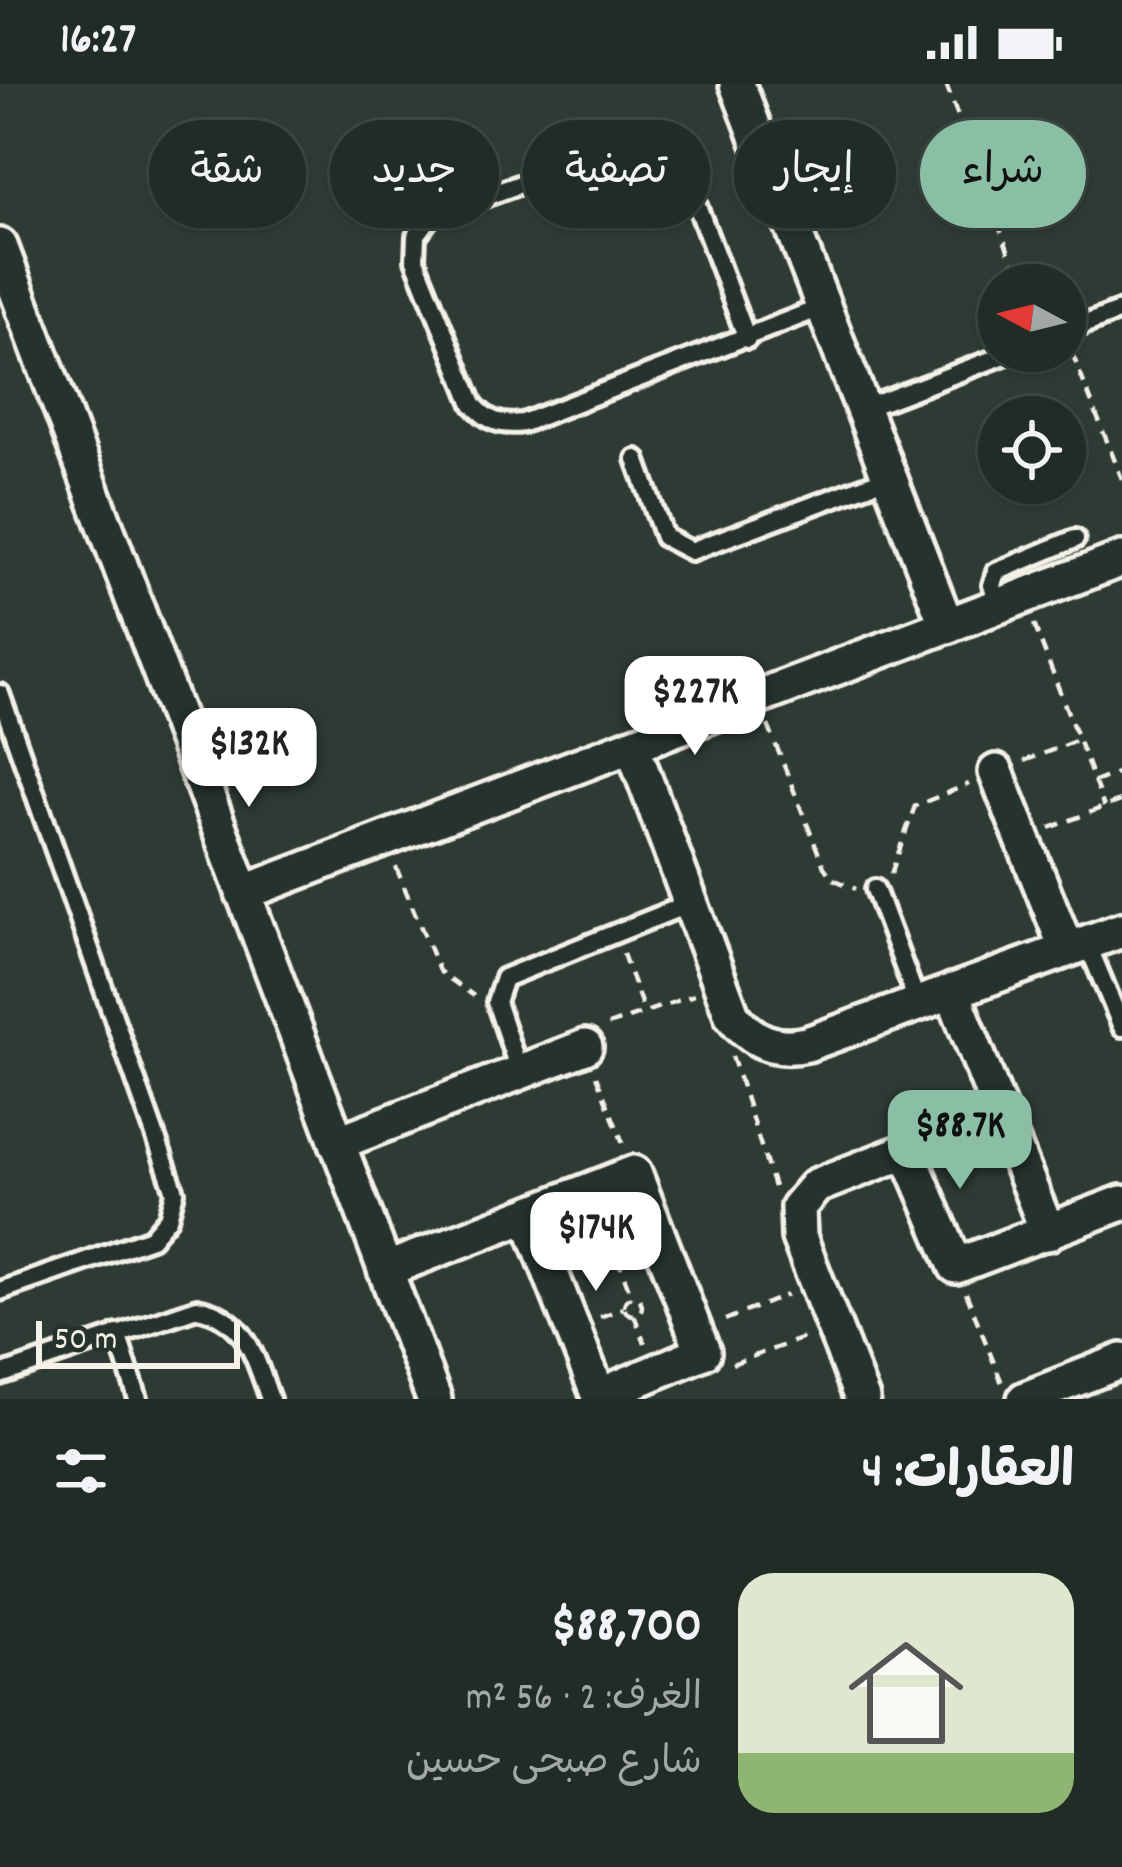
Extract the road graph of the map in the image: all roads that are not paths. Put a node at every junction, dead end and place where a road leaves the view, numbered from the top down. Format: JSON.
{"nodes":[{"id":1,"x":737,"y":84,"type":"edge"},
{"id":2,"x":0,"y":246,"type":"edge"},
{"id":3,"x":823,"y":307,"type":"junction"},
{"id":4,"x":1122,"y":310,"type":"edge"},
{"id":5,"x":1086,"y":325,"type":"edge"},
{"id":6,"x":747,"y":339,"type":"junction"},
{"id":7,"x":978,"y":365,"type":"edge"},
{"id":8,"x":863,"y":409,"type":"junction"},
{"id":9,"x":636,"y":459,"type":"dead end"},
{"id":10,"x":890,"y":477,"type":"junction"},
{"id":11,"x":1075,"y":539,"type":"dead end"},
{"id":12,"x":1122,"y":559,"type":"edge"},
{"id":13,"x":1011,"y":601,"type":"junction"},
{"id":14,"x":947,"y":626,"type":"junction"},
{"id":15,"x":0,"y":694,"type":"edge"},
{"id":16,"x":632,"y":746,"type":"junction"},
{"id":17,"x":996,"y":772,"type":"road end"},
{"id":18,"x":875,"y":889,"type":"road end"},
{"id":19,"x":244,"y":893,"type":"junction"},
{"id":20,"x":691,"y":903,"type":"junction"},
{"id":21,"x":1122,"y":930,"type":"edge"},
{"id":22,"x":1077,"y":946,"type":"junction"},
{"id":23,"x":952,"y":991,"type":"junction"},
{"id":24,"x":918,"y":1004,"type":"junction"},
{"id":25,"x":1122,"y":1027,"type":"edge"},
{"id":26,"x":585,"y":1047,"type":"road end"},
{"id":27,"x":520,"y":1073,"type":"junction"},
{"id":28,"x":1001,"y":1114,"type":"junction"},
{"id":29,"x":338,"y":1143,"type":"junction"},
{"id":30,"x":907,"y":1151,"type":"junction"},
{"id":31,"x":1122,"y":1204,"type":"edge"},
{"id":32,"x":527,"y":1215,"type":"junction"},
{"id":33,"x":1048,"y":1232,"type":"junction"},
{"id":34,"x":385,"y":1270,"type":"junction"},
{"id":35,"x":0,"y":1291,"type":"edge"},
{"id":36,"x":117,"y":1334,"type":"junction"},
{"id":37,"x":1122,"y":1361,"type":"edge"},
{"id":38,"x":0,"y":1375,"type":"edge"},
{"id":39,"x":600,"y":1398,"type":"edge"},
{"id":40,"x":138,"y":1399,"type":"edge"},
{"id":41,"x":270,"y":1399,"type":"edge"},
{"id":42,"x":434,"y":1399,"type":"edge"},
{"id":43,"x":862,"y":1399,"type":"edge"},
{"id":44,"x":1025,"y":1399,"type":"edge"}],
"edges":[{"from":1,"to":3,"type":"street"},
{"from":2,"to":19,"type":"street"},
{"from":3,"to":6,"type":"lane"},
{"from":3,"to":8,"type":"street"},
{"from":4,"to":5,"type":"lane"},
{"from":6,"to":6,"type":"lane"},
{"from":7,"to":8,"type":"lane"},
{"from":8,"to":10,"type":"street"},
{"from":9,"to":10,"type":"lane"},
{"from":10,"to":14,"type":"street"},
{"from":11,"to":13,"type":"lane"},
{"from":12,"to":13,"type":"street"},
{"from":13,"to":14,"type":"street"},
{"from":14,"to":16,"type":"street"},
{"from":15,"to":35,"type":"lane"},
{"from":16,"to":19,"type":"street"},
{"from":16,"to":20,"type":"street"},
{"from":17,"to":22,"type":"street"},
{"from":18,"to":24,"type":"lane"},
{"from":19,"to":29,"type":"street"},
{"from":20,"to":24,"type":"street"},
{"from":20,"to":27,"type":"lane"},
{"from":21,"to":22,"type":"street"},
{"from":22,"to":23,"type":"street"},
{"from":22,"to":25,"type":"lane"},
{"from":23,"to":24,"type":"street"},
{"from":23,"to":28,"type":"street"},
{"from":26,"to":27,"type":"street"},
{"from":27,"to":29,"type":"street"},
{"from":28,"to":30,"type":"street"},
{"from":28,"to":33,"type":"street"},
{"from":29,"to":34,"type":"street"},
{"from":30,"to":33,"type":"street"},
{"from":30,"to":43,"type":"street"},
{"from":31,"to":33,"type":"street"},
{"from":32,"to":34,"type":"street"},
{"from":32,"to":39,"type":"street"},
{"from":32,"to":39,"type":"street"},
{"from":34,"to":42,"type":"street"},
{"from":36,"to":38,"type":"lane"},
{"from":36,"to":40,"type":"lane"},
{"from":36,"to":41,"type":"lane"},
{"from":37,"to":44,"type":"street"}]}
